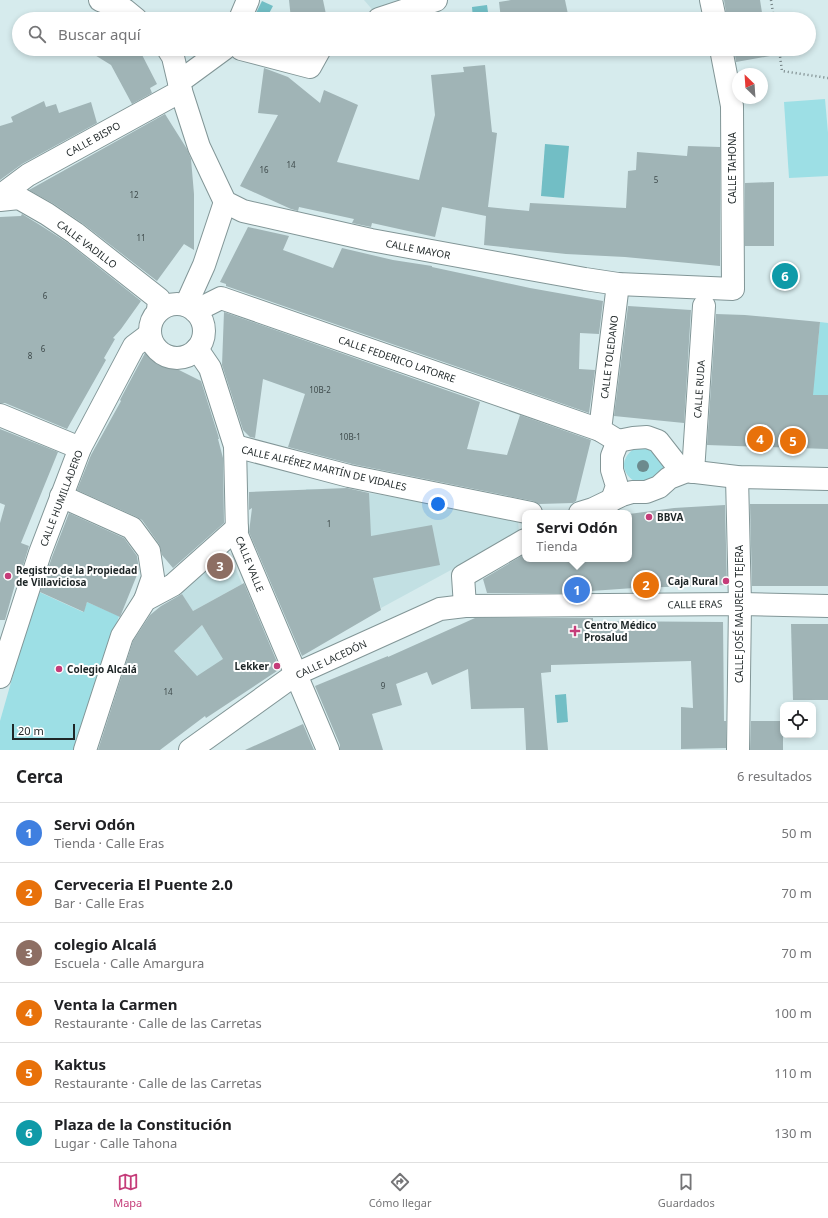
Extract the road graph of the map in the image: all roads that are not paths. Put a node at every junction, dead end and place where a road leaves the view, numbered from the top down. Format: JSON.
{"nodes":[{"id":1,"x":100,"y":0,"type":"edge"},
{"id":2,"x":248,"y":0,"type":"edge"},
{"id":3,"x":436,"y":0,"type":"edge"},
{"id":4,"x":712,"y":0,"type":"edge"},
{"id":5,"x":127,"y":12,"type":"edge"},
{"id":6,"x":243,"y":12,"type":"edge"},
{"id":7,"x":400,"y":12,"type":"edge"},
{"id":8,"x":714,"y":12,"type":"edge"},
{"id":9,"x":172,"y":56,"type":"edge"},
{"id":10,"x":216,"y":56,"type":"edge"},
{"id":11,"x":299,"y":56,"type":"edge"},
{"id":12,"x":722,"y":56,"type":"edge"},
{"id":13,"x":315,"y":58,"type":"edge"},
{"id":14,"x":180,"y":86,"type":"junction"},
{"id":15,"x":0,"y":196,"type":"edge"},
{"id":16,"x":0,"y":200,"type":"edge"},
{"id":17,"x":225,"y":202,"type":"junction"},
{"id":18,"x":618,"y":284,"type":"junction"},
{"id":19,"x":733,"y":289,"type":"joint"},
{"id":20,"x":704,"y":306,"type":"dead end"},
{"id":21,"x":191,"y":308,"type":"junction"},
{"id":22,"x":158,"y":311,"type":"junction"},
{"id":23,"x":150,"y":334,"type":"junction"},
{"id":24,"x":197,"y":349,"type":"junction"},
{"id":25,"x":0,"y":415,"type":"edge"},
{"id":26,"x":609,"y":435,"type":"junction"},
{"id":27,"x":235,"y":446,"type":"junction"},
{"id":28,"x":80,"y":448,"type":"junction"},
{"id":29,"x":690,"y":471,"type":"junction"},
{"id":30,"x":737,"y":477,"type":"junction"},
{"id":31,"x":828,"y":479,"type":"edge"},
{"id":32,"x":61,"y":496,"type":"junction"},
{"id":33,"x":617,"y":498,"type":"junction"},
{"id":34,"x":589,"y":510,"type":"edge"},
{"id":35,"x":522,"y":511,"type":"edge"},
{"id":36,"x":237,"y":528,"type":"junction"},
{"id":37,"x":522,"y":542,"type":"edge"},
{"id":38,"x":145,"y":600,"type":"junction"},
{"id":39,"x":740,"y":604,"type":"junction"},
{"id":40,"x":465,"y":606,"type":"junction"},
{"id":41,"x":828,"y":606,"type":"edge"},
{"id":42,"x":296,"y":674,"type":"junction"},
{"id":43,"x":0,"y":677,"type":"edge"},
{"id":44,"x":85,"y":750,"type":"edge"},
{"id":45,"x":190,"y":750,"type":"edge"},
{"id":46,"x":328,"y":750,"type":"edge"},
{"id":47,"x":738,"y":750,"type":"edge"}],
"edges":[{"from":1,"to":5,"type":"street"},
{"from":2,"to":6,"type":"street"},
{"from":3,"to":7,"type":"street"},
{"from":4,"to":8,"type":"street"},
{"from":9,"to":14,"type":"street"},
{"from":10,"to":14,"type":"street","name":"CALLE BISPO"},
{"from":11,"to":13,"type":"street"},
{"from":12,"to":19,"type":"street","name":"CALLE TAHONA"},
{"from":14,"to":15,"type":"street","name":"CALLE BISPO"},
{"from":14,"to":17,"type":"street"},
{"from":16,"to":22,"type":"street","name":"CALLE VADILLO"},
{"from":17,"to":18,"type":"street","name":"CALLE MAYOR"},
{"from":17,"to":21,"type":"street"},
{"from":18,"to":19,"type":"street","name":"CALLE MAYOR"},
{"from":18,"to":26,"type":"street","name":"CALLE TOLEDANO"},
{"from":20,"to":29,"type":"street","name":"CALLE RUDA"},
{"from":21,"to":22,"type":"street"},
{"from":21,"to":24,"type":"street"},
{"from":21,"to":26,"type":"street","name":"CALLE FEDERICO LATORRE"},
{"from":22,"to":23,"type":"street"},
{"from":23,"to":24,"type":"street"},
{"from":23,"to":28,"type":"street","name":"CALLE HUMILLADERO"},
{"from":24,"to":27,"type":"street","name":"CALLE VALLE"},
{"from":25,"to":28,"type":"street"},
{"from":26,"to":29,"type":"street"},
{"from":26,"to":33,"type":"street","name":"CALLE TOLEDANO"},
{"from":27,"to":35,"type":"street","name":"CALLE ALFÉREZ MARTÍN DE VIDALES"},
{"from":27,"to":36,"type":"street","name":"CALLE VALLE"},
{"from":28,"to":32,"type":"street","name":"CALLE HUMILLADERO"},
{"from":29,"to":30,"type":"street"},
{"from":29,"to":33,"type":"street"},
{"from":30,"to":31,"type":"street"},
{"from":30,"to":39,"type":"street","name":"CALLE JOSÉ MAURELO TEJERA"},
{"from":32,"to":38,"type":"street"},
{"from":32,"to":43,"type":"street","name":"CALLE HUMILLADERO"},
{"from":33,"to":34,"type":"street"},
{"from":36,"to":38,"type":"street"},
{"from":36,"to":42,"type":"street","name":"CALLE VALLE"},
{"from":37,"to":40,"type":"street"},
{"from":38,"to":44,"type":"street"},
{"from":39,"to":40,"type":"street","name":"CALLE ERAS"},
{"from":39,"to":41,"type":"street","name":"CALLE ERAS"},
{"from":39,"to":47,"type":"street","name":"CALLE JOSÉ MAURELO TEJERA"},
{"from":40,"to":42,"type":"street","name":"CALLE LACEDÓN"},
{"from":42,"to":45,"type":"street","name":"CALLE LACEDÓN"},
{"from":42,"to":46,"type":"street","name":"CALLE VALLE"}]}
